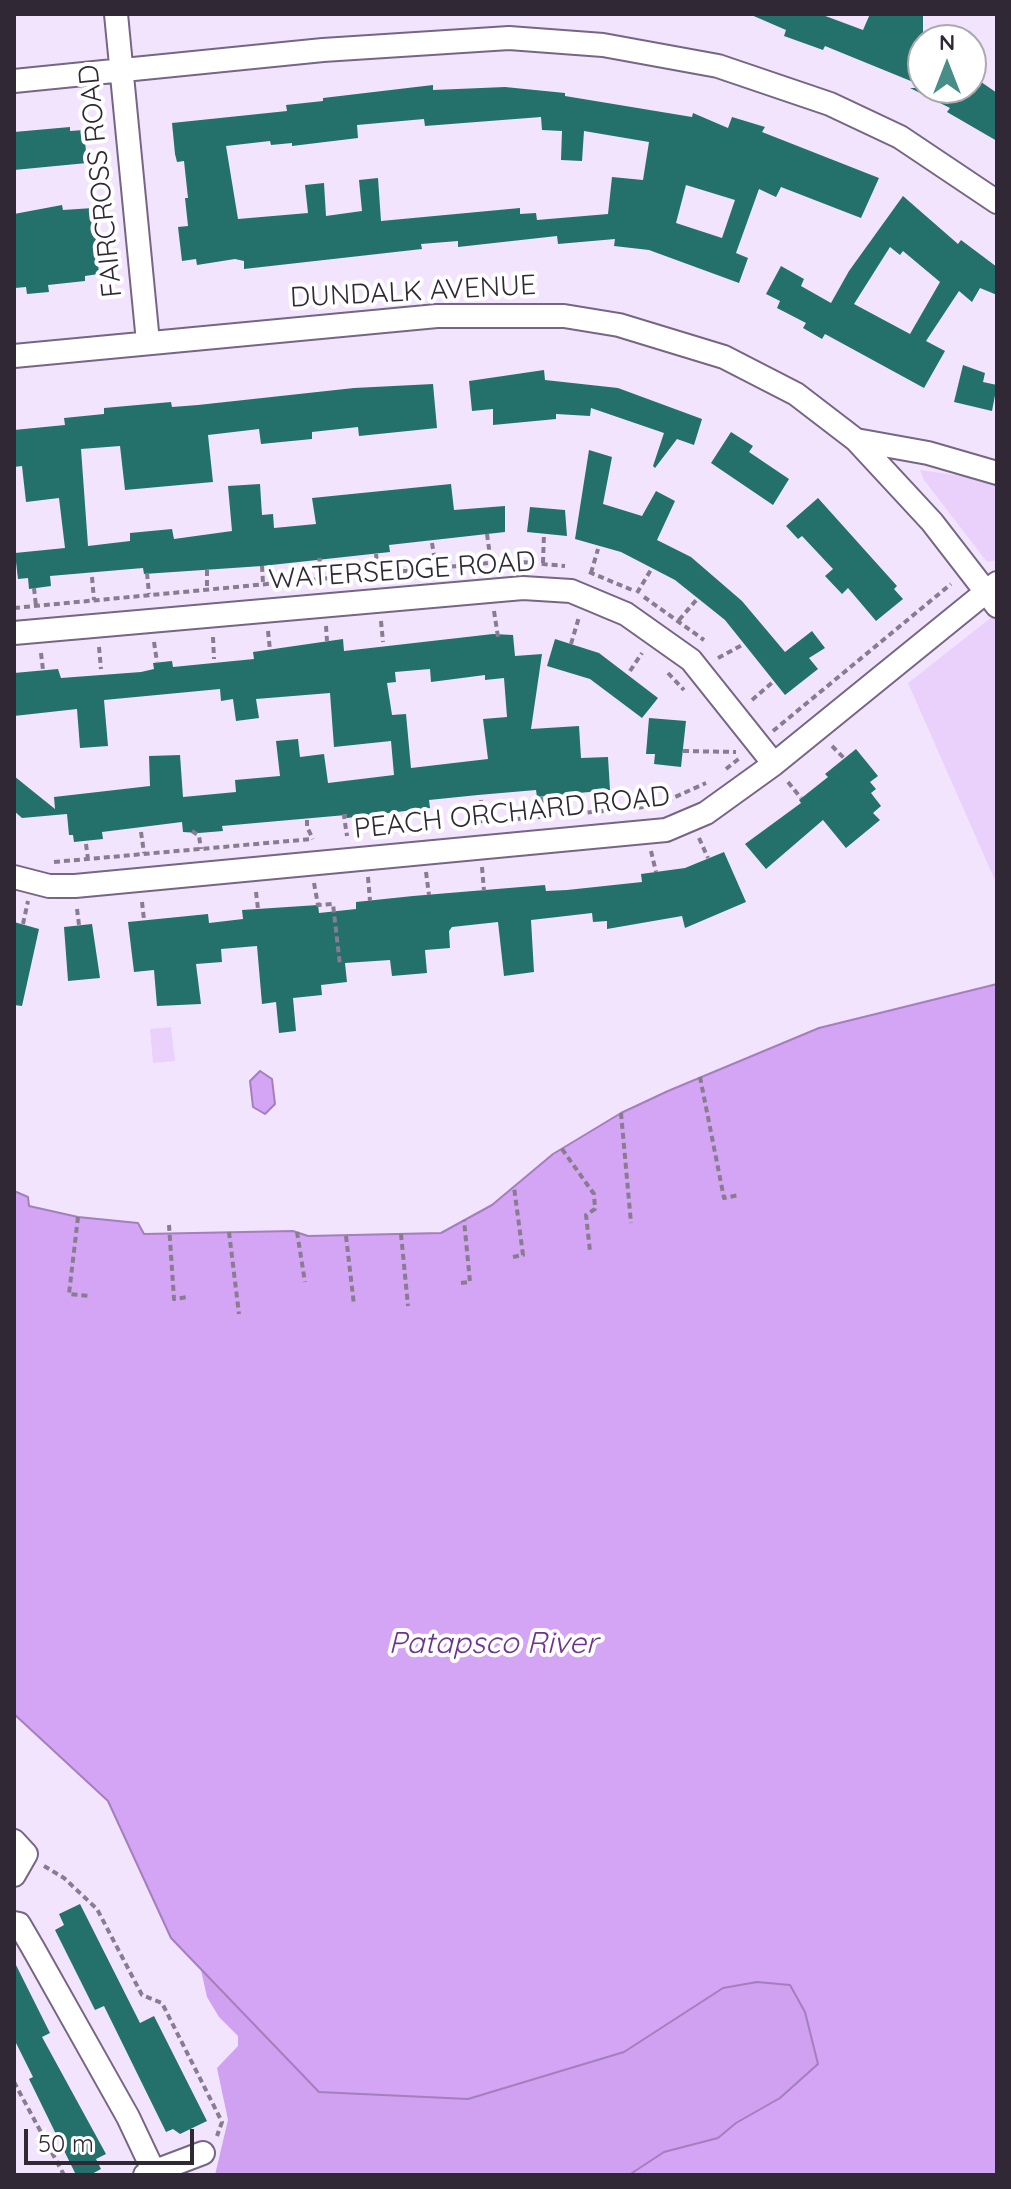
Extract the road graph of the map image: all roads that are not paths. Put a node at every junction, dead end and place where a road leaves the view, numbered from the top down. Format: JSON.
{"nodes":[{"id":1,"x":116,"y":14,"type":"edge"},
{"id":2,"x":121,"y":71,"type":"junction"},
{"id":3,"x":14,"y":81,"type":"edge"},
{"id":4,"x":997,"y":202,"type":"edge"},
{"id":5,"x":148,"y":342,"type":"junction"},
{"id":6,"x":14,"y":356,"type":"edge"},
{"id":7,"x":856,"y":440,"type":"junction"},
{"id":8,"x":997,"y":473,"type":"edge"},
{"id":9,"x":993,"y":593,"type":"edge"},
{"id":10,"x":21,"y":642,"type":"edge"},
{"id":11,"x":774,"y":764,"type":"junction"},
{"id":12,"x":14,"y":877,"type":"edge"},
{"id":13,"x":20,"y":1848,"type":"edge"},
{"id":14,"x":14,"y":1875,"type":"edge"},
{"id":15,"x":14,"y":1923,"type":"edge"},
{"id":16,"x":203,"y":2153,"type":"road end"},
{"id":17,"x":150,"y":2173,"type":"edge"}],
"edges":[{"from":1,"to":2,"type":"street","name":"FAIRCROSS ROAD"},
{"from":2,"to":3,"type":"street"},
{"from":2,"to":4,"type":"street"},
{"from":2,"to":5,"type":"street","name":"FAIRCROSS ROAD"},
{"from":5,"to":6,"type":"street","name":"DUNDALK AVENUE"},
{"from":5,"to":7,"type":"street","name":"DUNDALK AVENUE"},
{"from":7,"to":8,"type":"street"},
{"from":7,"to":9,"type":"street","name":"DUNDALK AVENUE"},
{"from":9,"to":11,"type":"street","name":"PEACH ORCHARD ROAD"},
{"from":10,"to":11,"type":"street","name":"WATERSEDGE ROAD"},
{"from":11,"to":12,"type":"street","name":"PEACH ORCHARD ROAD"},
{"from":13,"to":14,"type":"street"},
{"from":15,"to":17,"type":"street"},
{"from":16,"to":17,"type":"street"}]}
